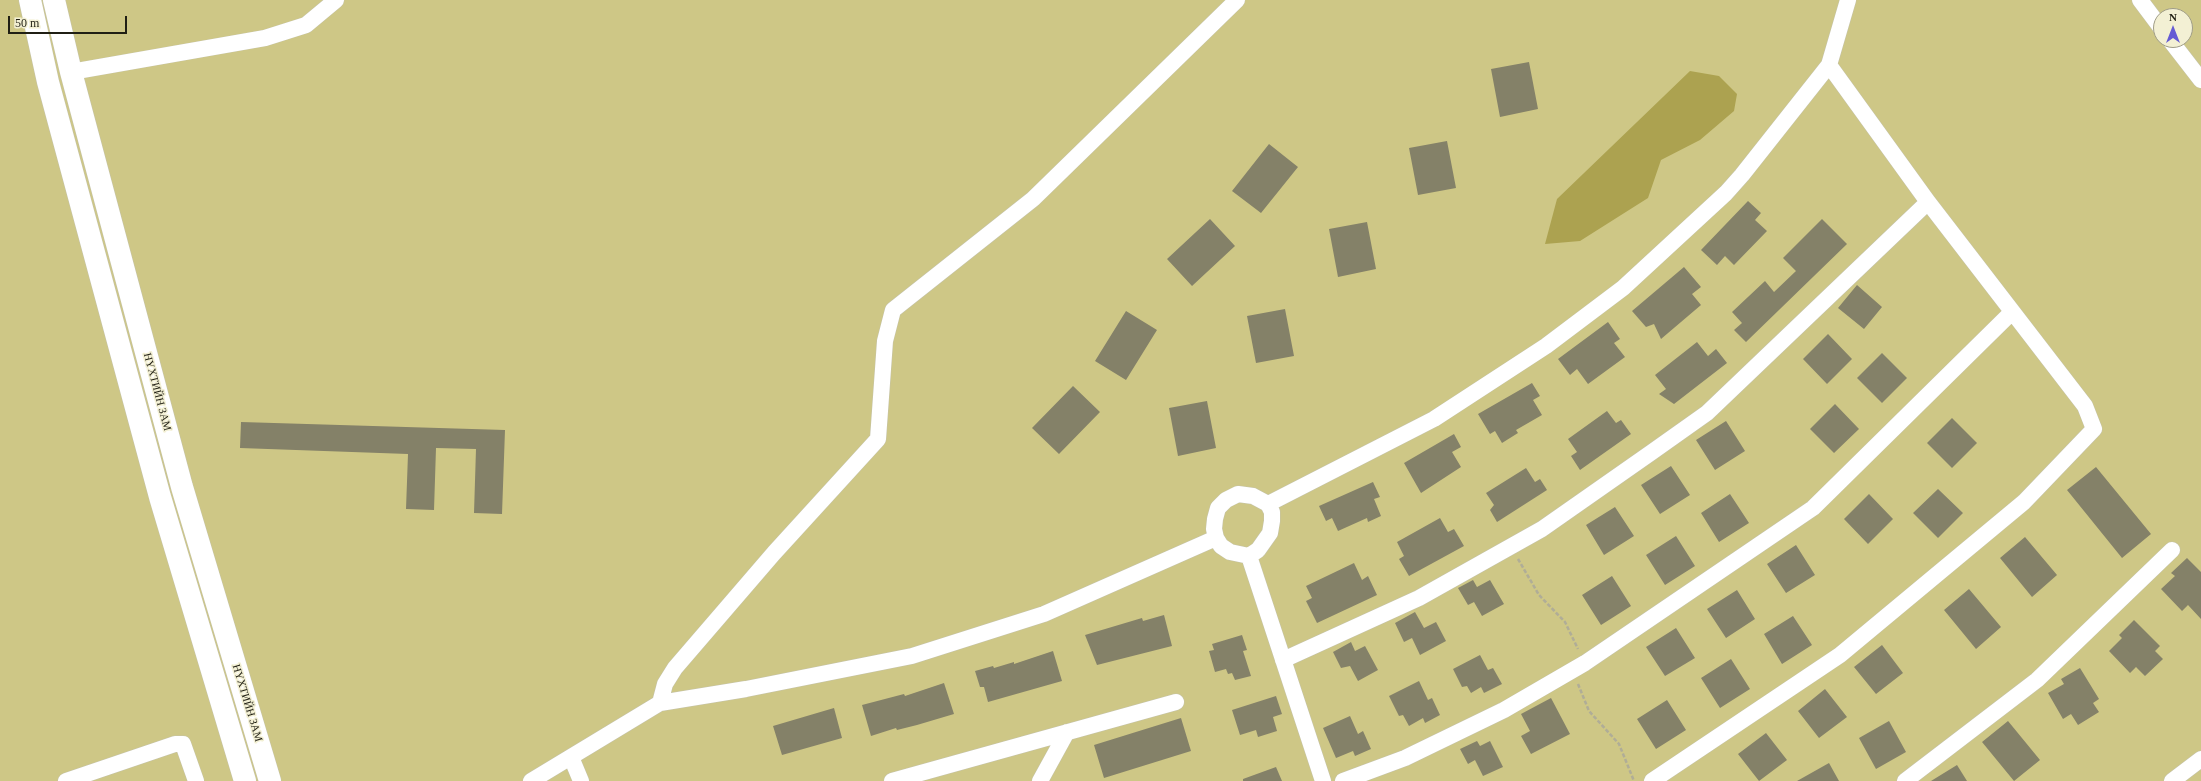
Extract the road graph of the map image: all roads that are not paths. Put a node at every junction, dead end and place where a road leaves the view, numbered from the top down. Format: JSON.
{"nodes":[{"id":1,"x":30,"y":0,"type":"edge"},
{"id":2,"x":54,"y":0,"type":"edge"},
{"id":3,"x":336,"y":0,"type":"edge"},
{"id":4,"x":1237,"y":0,"type":"edge"},
{"id":5,"x":1848,"y":0,"type":"edge"},
{"id":6,"x":2140,"y":0,"type":"edge"},
{"id":7,"x":2153,"y":17,"type":"edge"},
{"id":8,"x":2176,"y":48,"type":"edge"},
{"id":9,"x":1829,"y":65,"type":"junction"},
{"id":10,"x":71,"y":72,"type":"junction"},
{"id":11,"x":2201,"y":80,"type":"edge"},
{"id":12,"x":1928,"y":202,"type":"junction"},
{"id":13,"x":2012,"y":312,"type":"junction"},
{"id":14,"x":1268,"y":504,"type":"junction"},
{"id":15,"x":1216,"y":538,"type":"junction"},
{"id":16,"x":2172,"y":550,"type":"dead end"},
{"id":17,"x":1249,"y":556,"type":"junction"},
{"id":18,"x":1283,"y":660,"type":"junction"},
{"id":19,"x":1176,"y":702,"type":"dead end"},
{"id":20,"x":660,"y":703,"type":"junction"},
{"id":21,"x":1067,"y":732,"type":"junction"},
{"id":22,"x":571,"y":757,"type":"junction"},
{"id":23,"x":2201,"y":759,"type":"edge"},
{"id":24,"x":66,"y":781,"type":"edge"},
{"id":25,"x":196,"y":781,"type":"edge"},
{"id":26,"x":245,"y":781,"type":"edge"},
{"id":27,"x":270,"y":781,"type":"edge"},
{"id":28,"x":531,"y":781,"type":"edge"},
{"id":29,"x":581,"y":781,"type":"edge"},
{"id":30,"x":892,"y":781,"type":"edge"},
{"id":31,"x":1040,"y":781,"type":"edge"},
{"id":32,"x":1323,"y":781,"type":"edge"},
{"id":33,"x":1343,"y":781,"type":"edge"},
{"id":34,"x":1652,"y":781,"type":"edge"},
{"id":35,"x":1905,"y":781,"type":"edge"},
{"id":36,"x":2172,"y":781,"type":"edge"}],
"edges":[{"from":1,"to":26,"type":"main road"},
{"from":2,"to":10,"type":"main road","name":"НҮХТИЙН ЗАМ"},
{"from":3,"to":10,"type":"street"},
{"from":4,"to":20,"type":"street"},
{"from":5,"to":9,"type":"street"},
{"from":6,"to":7,"type":"street"},
{"from":8,"to":11,"type":"street"},
{"from":9,"to":12,"type":"street"},
{"from":9,"to":14,"type":"street"},
{"from":10,"to":27,"type":"main road","name":"НҮХТИЙН ЗАМ"},
{"from":12,"to":13,"type":"street"},
{"from":12,"to":18,"type":"street"},
{"from":13,"to":33,"type":"street"},
{"from":13,"to":34,"type":"street"},
{"from":14,"to":15,"type":"street"},
{"from":14,"to":17,"type":"street"},
{"from":15,"to":17,"type":"street"},
{"from":15,"to":20,"type":"street"},
{"from":16,"to":35,"type":"street"},
{"from":17,"to":18,"type":"street"},
{"from":18,"to":32,"type":"street"},
{"from":19,"to":21,"type":"street"},
{"from":20,"to":22,"type":"street"},
{"from":21,"to":30,"type":"street"},
{"from":21,"to":31,"type":"street"},
{"from":22,"to":28,"type":"street"},
{"from":22,"to":29,"type":"street"},
{"from":23,"to":36,"type":"street"},
{"from":24,"to":25,"type":"street"}]}
